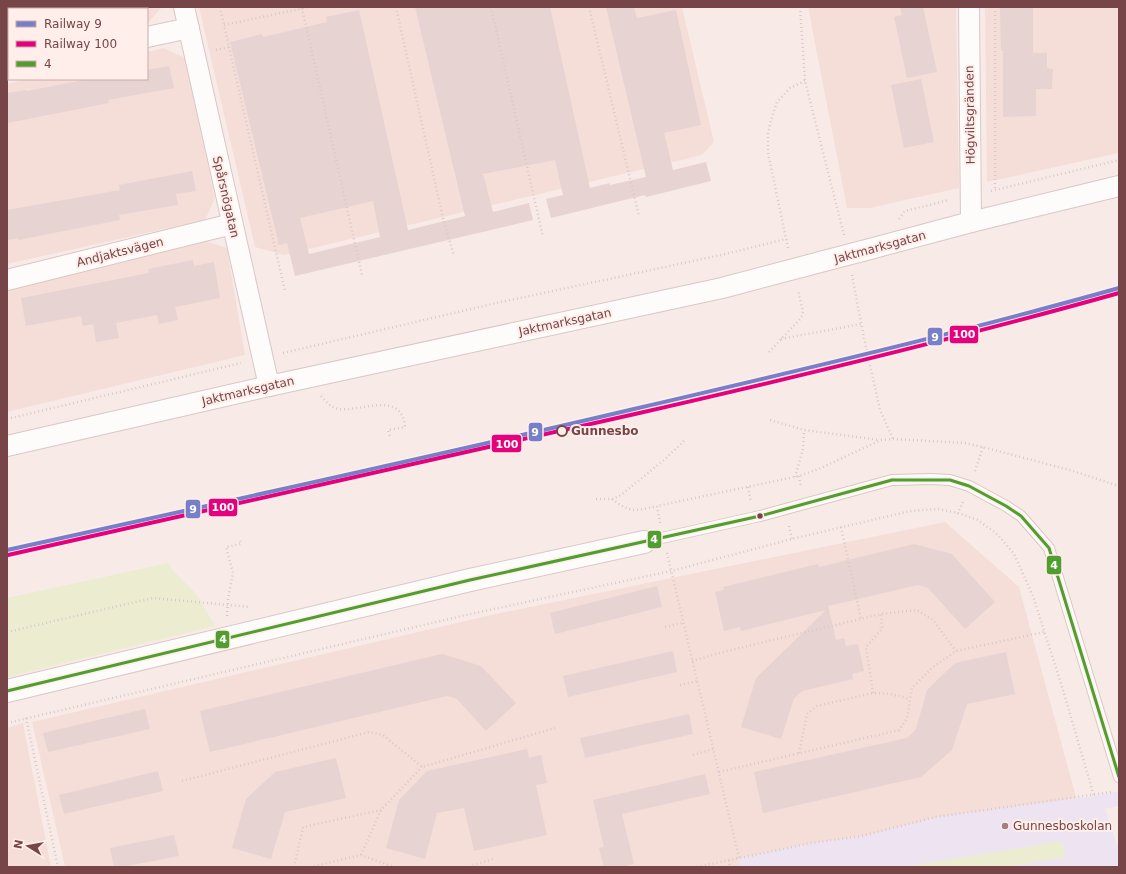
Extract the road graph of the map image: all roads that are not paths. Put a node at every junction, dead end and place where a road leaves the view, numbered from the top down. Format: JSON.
{"nodes":[{"id":1,"x":184,"y":7,"type":"edge"},
{"id":2,"x":969,"y":7,"type":"edge"},
{"id":3,"x":189,"y":28,"type":"junction"},
{"id":4,"x":148,"y":37,"type":"edge"},
{"id":5,"x":1119,"y":186,"type":"edge"},
{"id":6,"x":971,"y":222,"type":"junction"},
{"id":7,"x":232,"y":224,"type":"junction"},
{"id":8,"x":7,"y":280,"type":"edge"},
{"id":9,"x":269,"y":386,"type":"junction"},
{"id":10,"x":7,"y":446,"type":"edge"},
{"id":11,"x":644,"y":542,"type":"joint"},
{"id":12,"x":7,"y":691,"type":"edge"},
{"id":13,"x":1119,"y":777,"type":"edge"}],
"edges":[{"from":1,"to":3,"type":"street","name":"Spårsnögatan"},
{"from":2,"to":6,"type":"street","name":"Högviltsgränden"},
{"from":3,"to":4,"type":"street"},
{"from":3,"to":7,"type":"street","name":"Spårsnögatan"},
{"from":5,"to":6,"type":"street","name":"Jaktmarksgatan"},
{"from":6,"to":9,"type":"street","name":"Jaktmarksgatan","bridge":true},
{"from":7,"to":8,"type":"street","name":"Andjaktsvägen"},
{"from":7,"to":9,"type":"street","name":"Spårsnögatan"},
{"from":9,"to":10,"type":"street","name":"Jaktmarksgatan"},
{"from":11,"to":12,"type":"street"},
{"from":11,"to":13,"type":"lane"}]}
